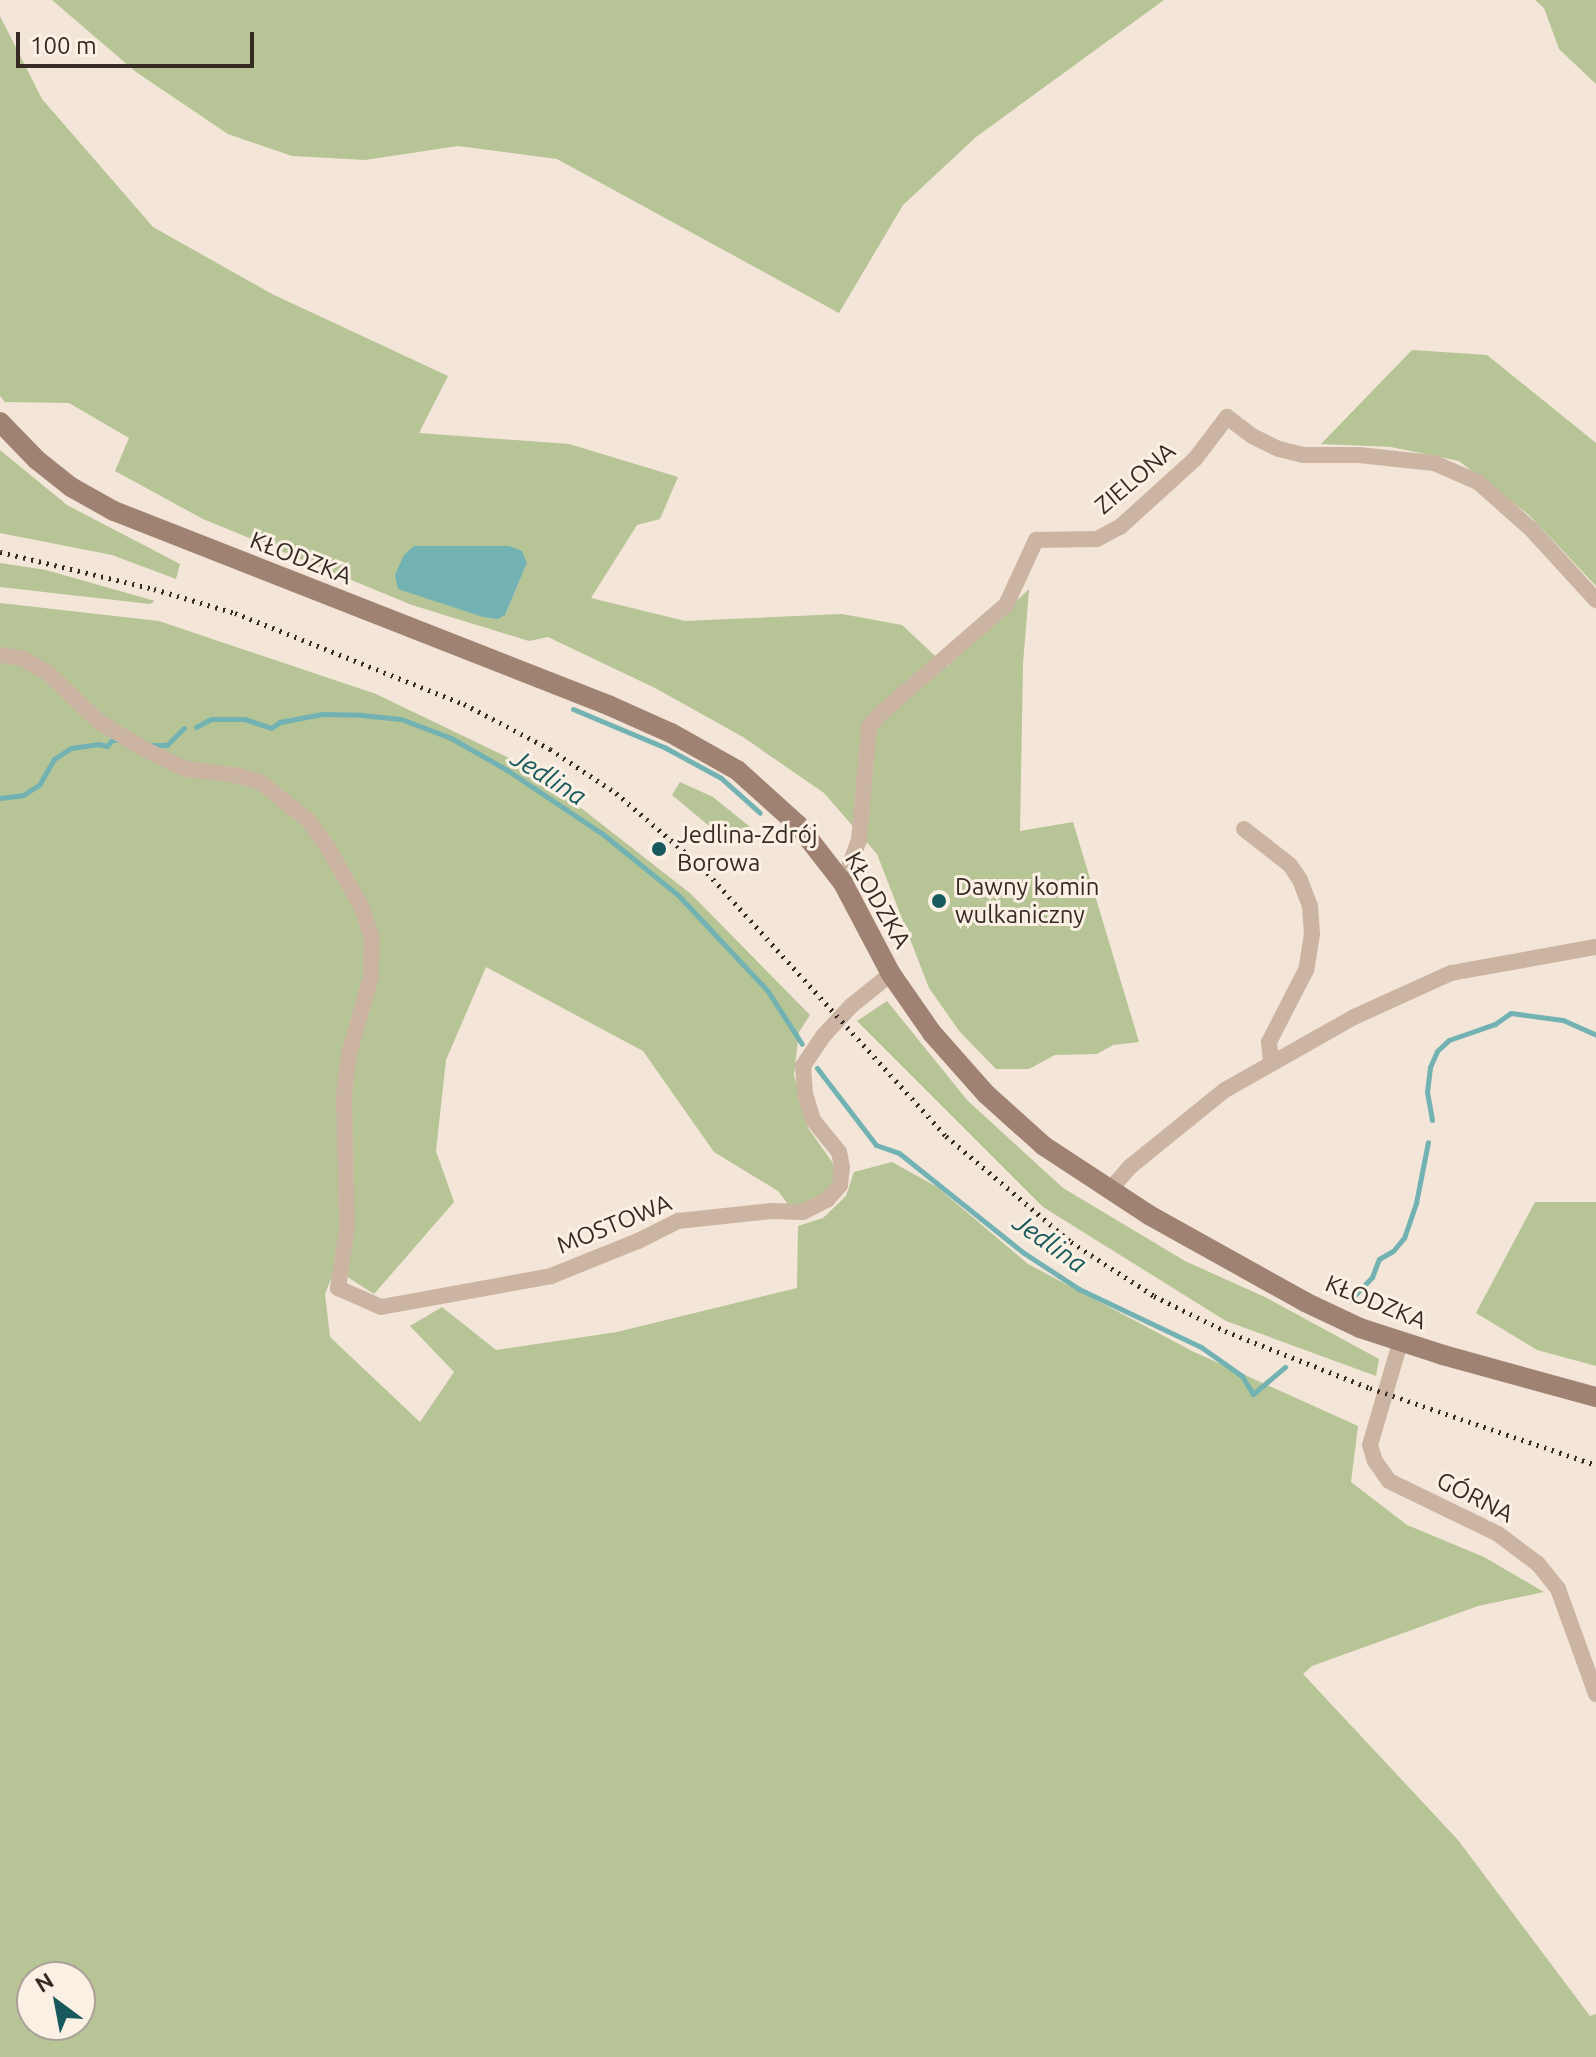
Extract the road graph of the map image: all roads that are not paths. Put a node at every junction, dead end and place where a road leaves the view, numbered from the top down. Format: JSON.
{"nodes":[{"id":1,"x":0,"y":422,"type":"edge"},
{"id":2,"x":1596,"y":600,"type":"edge"},
{"id":3,"x":0,"y":655,"type":"edge"},
{"id":4,"x":1244,"y":829,"type":"dead end"},
{"id":5,"x":843,"y":883,"type":"junction"},
{"id":6,"x":1596,"y":947,"type":"edge"},
{"id":7,"x":891,"y":974,"type":"junction"},
{"id":8,"x":1271,"y":1062,"type":"junction"},
{"id":9,"x":1109,"y":1191,"type":"junction"},
{"id":10,"x":1400,"y":1343,"type":"junction"},
{"id":11,"x":1596,"y":1397,"type":"edge"},
{"id":12,"x":1596,"y":1694,"type":"edge"}],
"edges":[{"from":1,"to":5,"type":"main road","name":"KŁODZKA"},
{"from":2,"to":5,"type":"street","name":"ZIELONA"},
{"from":3,"to":7,"type":"street","name":"MOSTOWA"},
{"from":4,"to":8,"type":"street"},
{"from":5,"to":7,"type":"main road","name":"KŁODZKA"},
{"from":6,"to":8,"type":"street"},
{"from":7,"to":9,"type":"main road","name":"KŁODZKA"},
{"from":8,"to":9,"type":"street"},
{"from":9,"to":10,"type":"main road","name":"KŁODZKA"},
{"from":10,"to":11,"type":"main road","name":"KŁODZKA"},
{"from":10,"to":12,"type":"street","name":"GÓRNA"}]}
